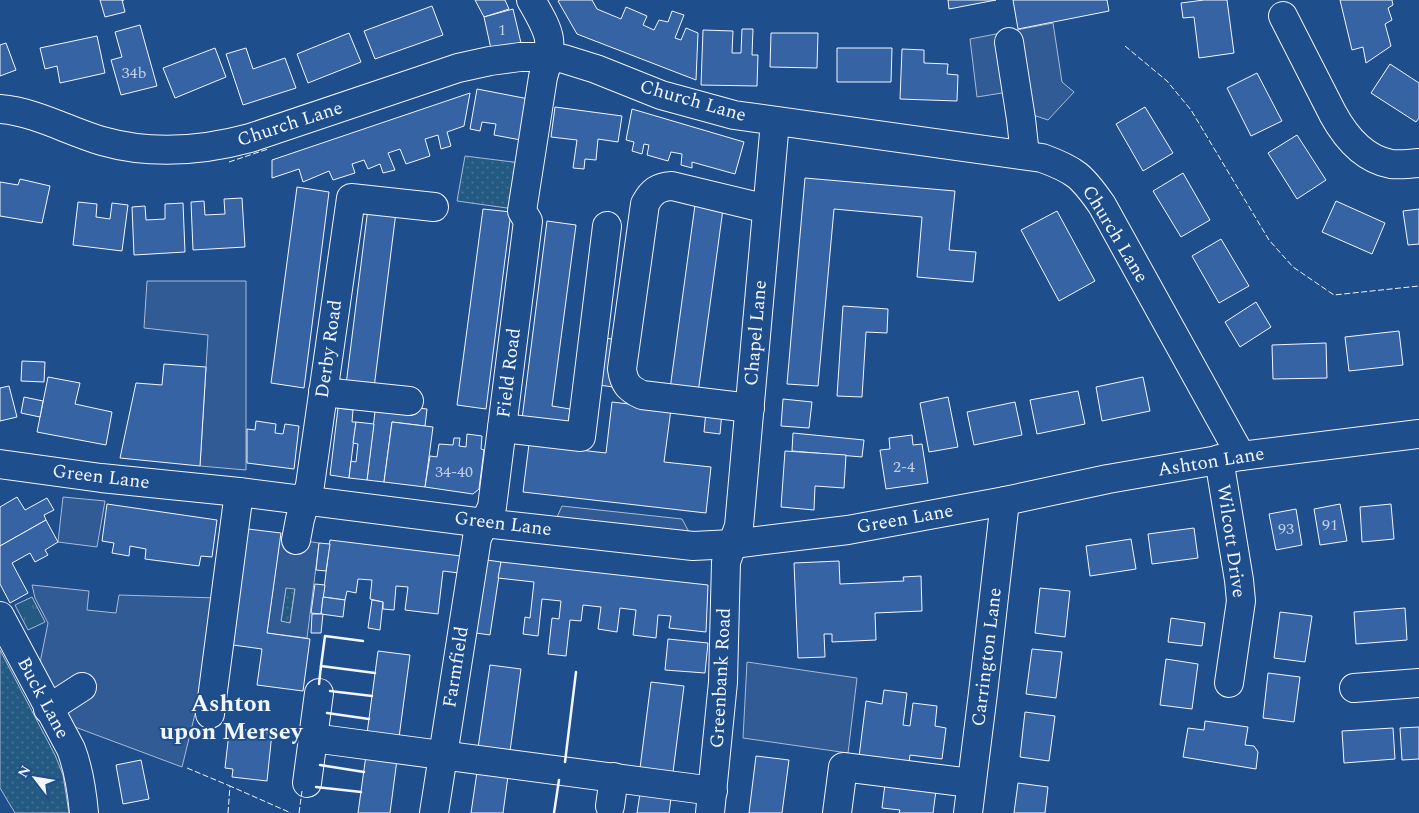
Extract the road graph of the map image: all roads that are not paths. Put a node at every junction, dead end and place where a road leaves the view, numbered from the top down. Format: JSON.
{"nodes":[{"id":1,"x":531,"y":0,"type":"edge"},
{"id":2,"x":1283,"y":16,"type":"dead end"},
{"id":3,"x":1009,"y":42,"type":"dead end"},
{"id":4,"x":550,"y":57,"type":"junction"},
{"id":5,"x":0,"y":109,"type":"edge"},
{"id":6,"x":775,"y":122,"type":"junction"},
{"id":7,"x":1025,"y":155,"type":"junction"},
{"id":8,"x":1419,"y":163,"type":"edge"},
{"id":9,"x":434,"y":207,"type":"dead end"},
{"id":10,"x":766,"y":209,"type":"junction"},
{"id":11,"x":607,"y":226,"type":"dead end"},
{"id":12,"x":323,"y":392,"type":"junction"},
{"id":13,"x":408,"y":401,"type":"dead end"},
{"id":14,"x":750,"y":408,"type":"junction"},
{"id":15,"x":502,"y":428,"type":"junction"},
{"id":16,"x":1419,"y":434,"type":"edge"},
{"id":17,"x":1419,"y":438,"type":"edge"},
{"id":18,"x":1230,"y":458,"type":"junction"},
{"id":19,"x":0,"y":464,"type":"edge"},
{"id":20,"x":239,"y":492,"type":"junction"},
{"id":21,"x":306,"y":500,"type":"junction"},
{"id":22,"x":1005,"y":501,"type":"junction"},
{"id":23,"x":484,"y":523,"type":"junction"},
{"id":24,"x":296,"y":540,"type":"dead end"},
{"id":25,"x":733,"y":544,"type":"junction"},
{"id":26,"x":0,"y":616,"type":"edge"},
{"id":27,"x":1230,"y":683,"type":"dead end"},
{"id":28,"x":1419,"y":683,"type":"edge"},
{"id":29,"x":82,"y":687,"type":"dead end"},
{"id":30,"x":1354,"y":688,"type":"dead end"},
{"id":31,"x":319,"y":694,"type":"dead end"},
{"id":32,"x":48,"y":709,"type":"junction"},
{"id":33,"x":210,"y":714,"type":"dead end"},
{"id":34,"x":313,"y":738,"type":"junction"},
{"id":35,"x":443,"y":755,"type":"junction"},
{"id":36,"x":614,"y":777,"type":"junction"},
{"id":37,"x":307,"y":783,"type":"dead end"},
{"id":38,"x":972,"y":783,"type":"junction"},
{"id":39,"x":711,"y":802,"type":"edge"},
{"id":40,"x":610,"y":806,"type":"dead end"},
{"id":41,"x":84,"y":813,"type":"edge"},
{"id":42,"x":434,"y":813,"type":"edge"},
{"id":43,"x":837,"y":813,"type":"edge"},
{"id":44,"x":968,"y":813,"type":"edge"}],
"edges":[{"from":1,"to":4,"type":"street","name":"Field Road"},
{"from":2,"to":8,"type":"street"},
{"from":3,"to":7,"type":"street"},
{"from":4,"to":5,"type":"street","name":"Church Lane"},
{"from":4,"to":6,"type":"street","name":"Church Lane"},
{"from":4,"to":15,"type":"street","name":"Field Road"},
{"from":6,"to":7,"type":"street","name":"Church Lane"},
{"from":6,"to":10,"type":"street","name":"Chapel Lane"},
{"from":7,"to":18,"type":"street","name":"Church Lane"},
{"from":9,"to":12,"type":"street","name":"Derby Road"},
{"from":10,"to":14,"type":"street","name":"Chapel Lane"},
{"from":10,"to":14,"type":"street"},
{"from":11,"to":15,"type":"street"},
{"from":12,"to":13,"type":"street"},
{"from":12,"to":21,"type":"street","name":"Derby Road"},
{"from":14,"to":25,"type":"street","name":"Chapel Lane"},
{"from":15,"to":23,"type":"street","name":"Field Road"},
{"from":16,"to":17,"type":"street"},
{"from":16,"to":18,"type":"street","name":"Ashton Lane"},
{"from":18,"to":22,"type":"street","name":"Ashton Lane"},
{"from":18,"to":27,"type":"street","name":"Wilcott Drive"},
{"from":19,"to":20,"type":"street","name":"Green Lane"},
{"from":20,"to":21,"type":"street","name":"Green Lane"},
{"from":20,"to":33,"type":"street"},
{"from":21,"to":23,"type":"street","name":"Green Lane"},
{"from":21,"to":24,"type":"street","name":"Derby Road"},
{"from":22,"to":25,"type":"street","name":"Green Lane"},
{"from":22,"to":38,"type":"street","name":"Carrington Lane"},
{"from":23,"to":25,"type":"street","name":"Green Lane"},
{"from":23,"to":35,"type":"street","name":"Farmfield"},
{"from":25,"to":39,"type":"street","name":"Greenbank Road"},
{"from":26,"to":32,"type":"street","name":"Buck Lane"},
{"from":28,"to":30,"type":"street"},
{"from":29,"to":32,"type":"street"},
{"from":31,"to":34,"type":"street"},
{"from":32,"to":41,"type":"street","name":"Buck Lane"},
{"from":34,"to":35,"type":"street"},
{"from":34,"to":37,"type":"street"},
{"from":35,"to":36,"type":"street"},
{"from":35,"to":42,"type":"street","name":"Farmfield"},
{"from":36,"to":39,"type":"street"},
{"from":36,"to":40,"type":"street"},
{"from":38,"to":43,"type":"street"},
{"from":38,"to":44,"type":"street","name":"Carrington Lane"}]}
